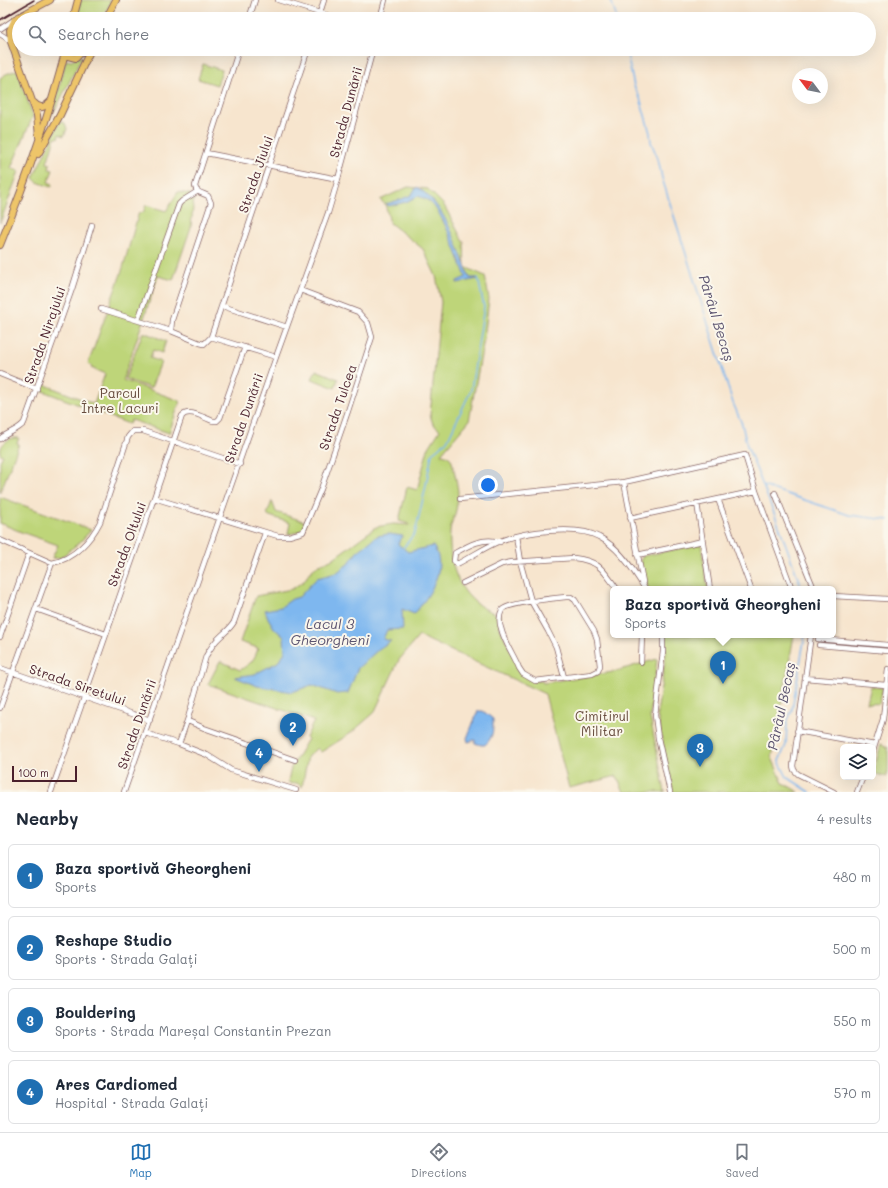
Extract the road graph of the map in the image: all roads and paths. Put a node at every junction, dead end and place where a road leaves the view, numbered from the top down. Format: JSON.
{"nodes":[{"id":1,"x":50,"y":0,"type":"edge"},
{"id":2,"x":78,"y":0,"type":"edge"},
{"id":3,"x":116,"y":0,"type":"edge"},
{"id":4,"x":255,"y":0,"type":"edge"},
{"id":5,"x":278,"y":0,"type":"edge"},
{"id":6,"x":324,"y":0,"type":"edge"},
{"id":7,"x":384,"y":0,"type":"edge"},
{"id":8,"x":28,"y":12,"type":"edge"},
{"id":9,"x":75,"y":12,"type":"edge"},
{"id":10,"x":110,"y":12,"type":"edge"},
{"id":11,"x":251,"y":12,"type":"edge"},
{"id":12,"x":317,"y":12,"type":"edge"},
{"id":13,"x":320,"y":12,"type":"edge"},
{"id":14,"x":381,"y":12,"type":"edge"},
{"id":15,"x":12,"y":21,"type":"edge"},
{"id":16,"x":12,"y":26,"type":"edge"},
{"id":17,"x":0,"y":29,"type":"edge"},
{"id":18,"x":0,"y":34,"type":"edge"},
{"id":19,"x":11,"y":42,"type":"joint"},
{"id":20,"x":16,"y":56,"type":"edge"},
{"id":21,"x":64,"y":56,"type":"edge"},
{"id":22,"x":88,"y":56,"type":"edge"},
{"id":23,"x":237,"y":56,"type":"edge"},
{"id":24,"x":306,"y":56,"type":"edge"},
{"id":25,"x":371,"y":56,"type":"edge"},
{"id":26,"x":52,"y":100,"type":"junction"},
{"id":27,"x":33,"y":101,"type":"junction"},
{"id":28,"x":38,"y":144,"type":"junction"},
{"id":29,"x":206,"y":153,"type":"junction"},
{"id":30,"x":269,"y":166,"type":"junction"},
{"id":31,"x":29,"y":170,"type":"junction"},
{"id":32,"x":338,"y":179,"type":"junction"},
{"id":33,"x":198,"y":192,"type":"junction"},
{"id":34,"x":92,"y":225,"type":"dead end"},
{"id":35,"x":0,"y":246,"type":"edge"},
{"id":36,"x":300,"y":290,"type":"junction"},
{"id":37,"x":222,"y":306,"type":"junction"},
{"id":38,"x":101,"y":309,"type":"dead end"},
{"id":39,"x":138,"y":320,"type":"junction"},
{"id":40,"x":287,"y":327,"type":"junction"},
{"id":41,"x":171,"y":331,"type":"junction"},
{"id":42,"x":211,"y":337,"type":"junction"},
{"id":43,"x":245,"y":346,"type":"junction"},
{"id":44,"x":276,"y":357,"type":"junction"},
{"id":45,"x":0,"y":374,"type":"edge"},
{"id":46,"x":37,"y":389,"type":"junction"},
{"id":47,"x":0,"y":439,"type":"edge"},
{"id":48,"x":174,"y":442,"type":"junction"},
{"id":49,"x":240,"y":464,"type":"junction"},
{"id":50,"x":624,"y":482,"type":"junction"},
{"id":51,"x":756,"y":491,"type":"junction"},
{"id":52,"x":775,"y":493,"type":"dead end"},
{"id":53,"x":154,"y":498,"type":"junction"},
{"id":54,"x":460,"y":499,"type":"dead end"},
{"id":55,"x":718,"y":499,"type":"junction"},
{"id":56,"x":697,"y":503,"type":"junction"},
{"id":57,"x":219,"y":518,"type":"junction"},
{"id":58,"x":630,"y":518,"type":"junction"},
{"id":59,"x":265,"y":533,"type":"junction"},
{"id":60,"x":516,"y":536,"type":"junction"},
{"id":61,"x":0,"y":540,"type":"edge"},
{"id":62,"x":703,"y":541,"type":"junction"},
{"id":63,"x":500,"y":542,"type":"junction"},
{"id":64,"x":29,"y":553,"type":"junction"},
{"id":65,"x":637,"y":555,"type":"junction"},
{"id":66,"x":520,"y":561,"type":"junction"},
{"id":67,"x":52,"y":563,"type":"junction"},
{"id":68,"x":463,"y":583,"type":"dead end"},
{"id":69,"x":615,"y":586,"type":"edge"},
{"id":70,"x":643,"y":586,"type":"edge"},
{"id":71,"x":645,"y":586,"type":"edge"},
{"id":72,"x":710,"y":586,"type":"edge"},
{"id":73,"x":750,"y":586,"type":"edge"},
{"id":74,"x":791,"y":586,"type":"edge"},
{"id":75,"x":813,"y":586,"type":"edge"},
{"id":76,"x":836,"y":596,"type":"edge"},
{"id":77,"x":888,"y":599,"type":"edge"},
{"id":78,"x":531,"y":602,"type":"junction"},
{"id":79,"x":36,"y":609,"type":"junction"},
{"id":80,"x":106,"y":634,"type":"junction"},
{"id":81,"x":0,"y":636,"type":"edge"},
{"id":82,"x":642,"y":638,"type":"edge"},
{"id":83,"x":663,"y":638,"type":"edge"},
{"id":84,"x":811,"y":638,"type":"edge"},
{"id":85,"x":818,"y":639,"type":"dead end"},
{"id":86,"x":819,"y":645,"type":"dead end"},
{"id":87,"x":888,"y":645,"type":"edge"},
{"id":88,"x":888,"y":651,"type":"edge"},
{"id":89,"x":640,"y":662,"type":"dead end"},
{"id":90,"x":0,"y":668,"type":"edge"},
{"id":91,"x":888,"y":670,"type":"edge"},
{"id":92,"x":12,"y":673,"type":"junction"},
{"id":93,"x":564,"y":677,"type":"junction"},
{"id":94,"x":805,"y":678,"type":"junction"},
{"id":95,"x":886,"y":685,"type":"junction"},
{"id":96,"x":84,"y":697,"type":"junction"},
{"id":97,"x":0,"y":708,"type":"edge"},
{"id":98,"x":150,"y":720,"type":"junction"},
{"id":99,"x":188,"y":721,"type":"junction"},
{"id":100,"x":797,"y":731,"type":"junction"},
{"id":101,"x":145,"y":733,"type":"junction"},
{"id":102,"x":179,"y":744,"type":"junction"},
{"id":103,"x":869,"y":744,"type":"edge"},
{"id":104,"x":875,"y":744,"type":"edge"},
{"id":105,"x":295,"y":760,"type":"dead end"},
{"id":106,"x":863,"y":780,"type":"edge"},
{"id":107,"x":296,"y":790,"type":"dead end"},
{"id":108,"x":51,"y":792,"type":"edge"},
{"id":109,"x":124,"y":792,"type":"edge"},
{"id":110,"x":670,"y":792,"type":"edge"},
{"id":111,"x":834,"y":792,"type":"edge"},
{"id":112,"x":857,"y":792,"type":"edge"}],
"edges":[{"from":1,"to":8,"type":"main road"},
{"from":2,"to":9,"type":"main road"},
{"from":3,"to":10,"type":"main road"},
{"from":4,"to":11,"type":"street"},
{"from":5,"to":12,"type":"street"},
{"from":6,"to":13,"type":"street"},
{"from":7,"to":14,"type":"street"},
{"from":15,"to":17,"type":"street"},
{"from":16,"to":19,"type":"main road"},
{"from":18,"to":19,"type":"street"},
{"from":20,"to":27,"type":"main road"},
{"from":21,"to":26,"type":"main road"},
{"from":22,"to":31,"type":"main road"},
{"from":23,"to":29,"type":"street"},
{"from":24,"to":30,"type":"street","name":"Strada Jiului"},
{"from":25,"to":32,"type":"street","name":"Strada Dunării"},
{"from":26,"to":27,"type":"main road"},
{"from":26,"to":28,"type":"main road"},
{"from":27,"to":28,"type":"main road"},
{"from":28,"to":31,"type":"main road"},
{"from":29,"to":30,"type":"street"},
{"from":29,"to":33,"type":"street"},
{"from":30,"to":32,"type":"street"},
{"from":30,"to":37,"type":"street","name":"Strada Jiului"},
{"from":31,"to":35,"type":"main road"},
{"from":32,"to":36,"type":"street","name":"Strada Dunării"},
{"from":33,"to":39,"type":"street"},
{"from":33,"to":41,"type":"street"},
{"from":34,"to":46,"type":"street","name":"Strada Nirajului"},
{"from":36,"to":40,"type":"street","name":"Strada Dunării"},
{"from":36,"to":59,"type":"street","name":"Strada Tulcea"},
{"from":37,"to":40,"type":"street"},
{"from":37,"to":42,"type":"street","name":"Strada Jiului"},
{"from":38,"to":39,"type":"street"},
{"from":39,"to":41,"type":"street"},
{"from":40,"to":44,"type":"street","name":"Strada Dunării"},
{"from":41,"to":42,"type":"street"},
{"from":42,"to":43,"type":"street"},
{"from":43,"to":44,"type":"street"},
{"from":43,"to":48,"type":"street","name":"Strada Oltului"},
{"from":44,"to":49,"type":"street","name":"Strada Dunării"},
{"from":45,"to":46,"type":"street"},
{"from":46,"to":47,"type":"street","name":"Strada Nirajului"},
{"from":48,"to":49,"type":"street"},
{"from":48,"to":53,"type":"street","name":"Strada Oltului"},
{"from":48,"to":67,"type":"street"},
{"from":49,"to":57,"type":"street","name":"Strada Dunării"},
{"from":50,"to":51,"type":"street"},
{"from":50,"to":54,"type":"street"},
{"from":50,"to":58,"type":"street"},
{"from":51,"to":55,"type":"street"},
{"from":51,"to":74,"type":"street"},
{"from":52,"to":75,"type":"street"},
{"from":53,"to":57,"type":"street","name":"Strada Tulcea"},
{"from":53,"to":80,"type":"street","name":"Strada Oltului"},
{"from":55,"to":56,"type":"street"},
{"from":55,"to":73,"type":"street"},
{"from":56,"to":58,"type":"street"},
{"from":56,"to":62,"type":"street"},
{"from":57,"to":59,"type":"street","name":"Strada Tulcea"},
{"from":57,"to":98,"type":"street","name":"Strada Dunării"},
{"from":58,"to":65,"type":"street"},
{"from":59,"to":99,"type":"street"},
{"from":60,"to":63,"type":"street"},
{"from":60,"to":66,"type":"street"},
{"from":60,"to":70,"type":"street"},
{"from":61,"to":64,"type":"street"},
{"from":62,"to":65,"type":"street"},
{"from":62,"to":72,"type":"street"},
{"from":63,"to":63,"type":"street"},
{"from":64,"to":67,"type":"street"},
{"from":64,"to":81,"type":"street"},
{"from":65,"to":71,"type":"street"},
{"from":66,"to":68,"type":"street"},
{"from":66,"to":69,"type":"street"},
{"from":66,"to":78,"type":"street"},
{"from":67,"to":79,"type":"street"},
{"from":76,"to":77,"type":"street"},
{"from":78,"to":93,"type":"street"},
{"from":78,"to":93,"type":"street"},
{"from":78,"to":93,"type":"street"},
{"from":79,"to":80,"type":"street"},
{"from":79,"to":92,"type":"street"},
{"from":80,"to":96,"type":"street","name":"Strada Oltului"},
{"from":82,"to":89,"type":"street"},
{"from":83,"to":110,"type":"street"},
{"from":84,"to":94,"type":"street"},
{"from":85,"to":87,"type":"street"},
{"from":86,"to":88,"type":"street"},
{"from":90,"to":92,"type":"street","name":"Strada Siretului"},
{"from":91,"to":95,"type":"street"},
{"from":92,"to":96,"type":"street","name":"Strada Siretului"},
{"from":92,"to":97,"type":"street"},
{"from":94,"to":95,"type":"street"},
{"from":94,"to":100,"type":"street"},
{"from":95,"to":104,"type":"street"},
{"from":96,"to":98,"type":"street","name":"Strada Siretului"},
{"from":96,"to":108,"type":"street","name":"Strada Oltului"},
{"from":98,"to":101,"type":"street","name":"Strada Dunării"},
{"from":99,"to":102,"type":"street"},
{"from":99,"to":105,"type":"street"},
{"from":100,"to":103,"type":"street"},
{"from":100,"to":111,"type":"street"},
{"from":101,"to":102,"type":"street"},
{"from":101,"to":109,"type":"street","name":"Strada Dunării"},
{"from":102,"to":107,"type":"street"},
{"from":106,"to":112,"type":"street"}]}
